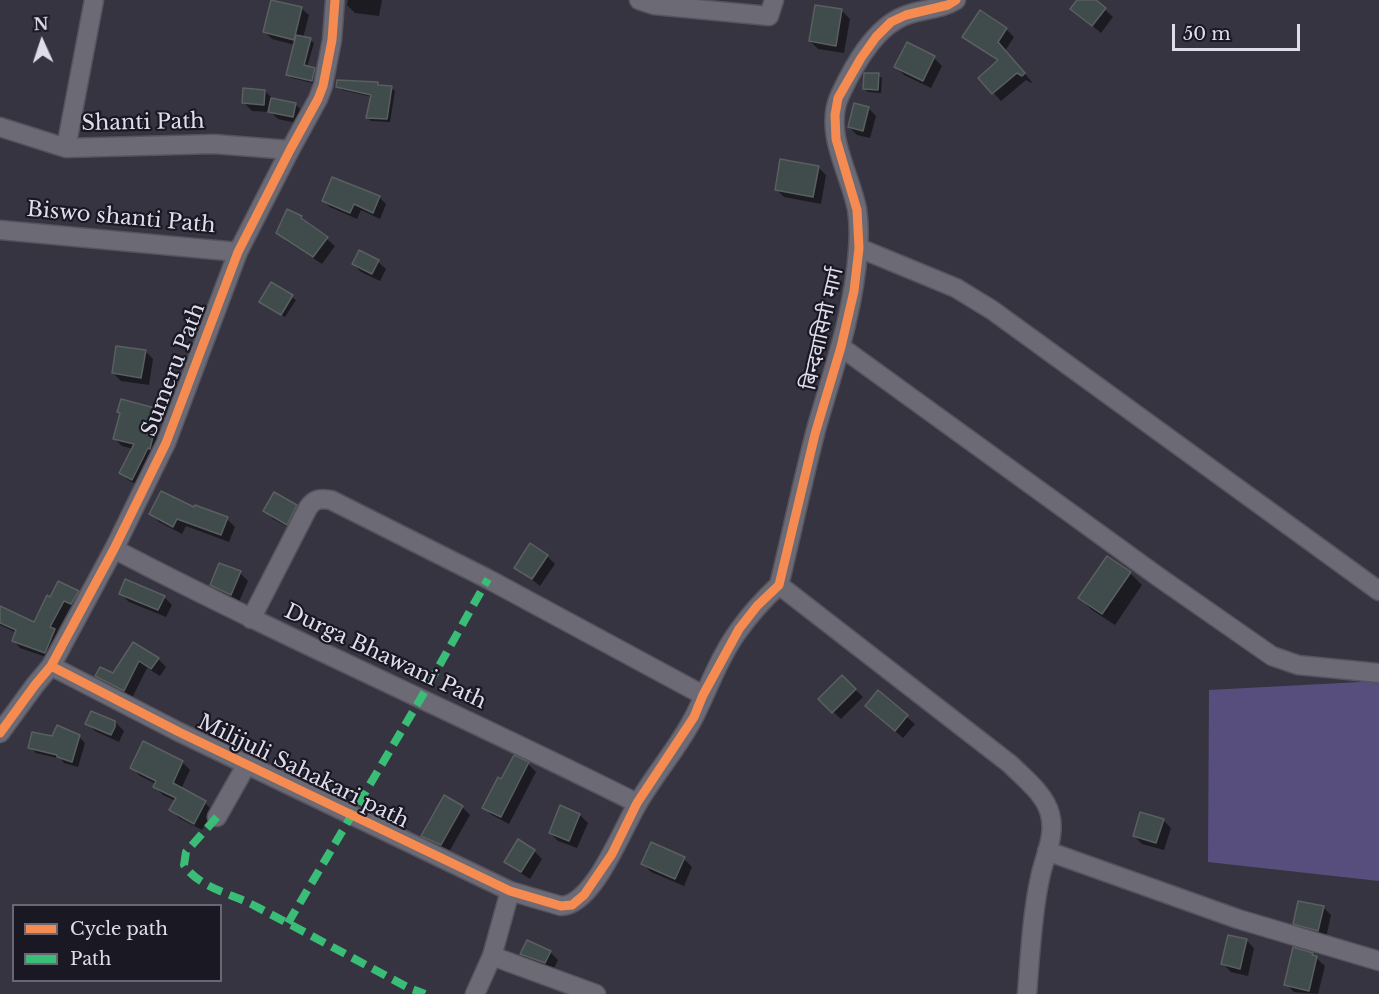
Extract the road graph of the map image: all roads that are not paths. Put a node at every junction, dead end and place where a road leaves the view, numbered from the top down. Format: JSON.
{"nodes":[{"id":1,"x":94,"y":0,"type":"edge"},
{"id":2,"x":335,"y":0,"type":"edge"},
{"id":3,"x":639,"y":0,"type":"edge"},
{"id":4,"x":774,"y":0,"type":"edge"},
{"id":5,"x":956,"y":0,"type":"edge"},
{"id":6,"x":0,"y":127,"type":"edge"},
{"id":7,"x":66,"y":148,"type":"junction"},
{"id":8,"x":290,"y":150,"type":"junction"},
{"id":9,"x":0,"y":230,"type":"edge"},
{"id":10,"x":859,"y":248,"type":"junction"},
{"id":11,"x":238,"y":252,"type":"junction"},
{"id":12,"x":841,"y":347,"type":"junction"},
{"id":13,"x":114,"y":549,"type":"junction"},
{"id":14,"x":779,"y":585,"type":"junction"},
{"id":15,"x":1379,"y":591,"type":"edge"},
{"id":16,"x":251,"y":620,"type":"junction"},
{"id":17,"x":51,"y":666,"type":"junction"},
{"id":18,"x":1379,"y":673,"type":"edge"},
{"id":19,"x":703,"y":695,"type":"junction"},
{"id":20,"x":0,"y":733,"type":"edge"},
{"id":21,"x":247,"y":764,"type":"junction"},
{"id":22,"x":638,"y":803,"type":"junction"},
{"id":23,"x":217,"y":817,"type":"dead end"},
{"id":24,"x":1047,"y":851,"type":"junction"},
{"id":25,"x":510,"y":891,"type":"junction"},
{"id":26,"x":492,"y":956,"type":"junction"},
{"id":27,"x":1379,"y":961,"type":"edge"},
{"id":28,"x":475,"y":994,"type":"edge"},
{"id":29,"x":596,"y":994,"type":"edge"},
{"id":30,"x":1027,"y":994,"type":"edge"}],
"edges":[{"from":1,"to":7,"type":"street"},
{"from":2,"to":8,"type":"street","name":"Sumeru Path"},
{"from":3,"to":4,"type":"street"},
{"from":5,"to":10,"type":"street","name":"बिन्दवासिनी मार्ग"},
{"from":6,"to":7,"type":"street","name":"Shanti Path"},
{"from":7,"to":8,"type":"street","name":"Shanti Path"},
{"from":8,"to":11,"type":"street","name":"Sumeru Path"},
{"from":9,"to":11,"type":"street","name":"Biswo shanti Path"},
{"from":10,"to":12,"type":"street","name":"बिन्दवासिनी मार्ग"},
{"from":10,"to":15,"type":"street"},
{"from":11,"to":13,"type":"street","name":"Sumeru Path"},
{"from":12,"to":14,"type":"street","name":"बिन्दवासिनी मार्ग"},
{"from":12,"to":18,"type":"street"},
{"from":13,"to":16,"type":"street","name":"Durga Bhawani Path"},
{"from":13,"to":17,"type":"street","name":"Sumeru Path"},
{"from":14,"to":19,"type":"street","name":"Milijuli Sahakari path"},
{"from":14,"to":24,"type":"street"},
{"from":16,"to":19,"type":"street"},
{"from":16,"to":22,"type":"street","name":"Durga Bhawani Path"},
{"from":17,"to":20,"type":"street","name":"Sumeru Path"},
{"from":17,"to":21,"type":"street","name":"Milijuli Sahakari path"},
{"from":19,"to":22,"type":"street","name":"Milijuli Sahakari path"},
{"from":21,"to":23,"type":"street"},
{"from":21,"to":25,"type":"street","name":"Milijuli Sahakari path"},
{"from":22,"to":25,"type":"street","name":"Milijuli Sahakari path"},
{"from":24,"to":27,"type":"street"},
{"from":24,"to":30,"type":"street"},
{"from":25,"to":26,"type":"street"},
{"from":26,"to":28,"type":"street"},
{"from":26,"to":29,"type":"street"}]}
